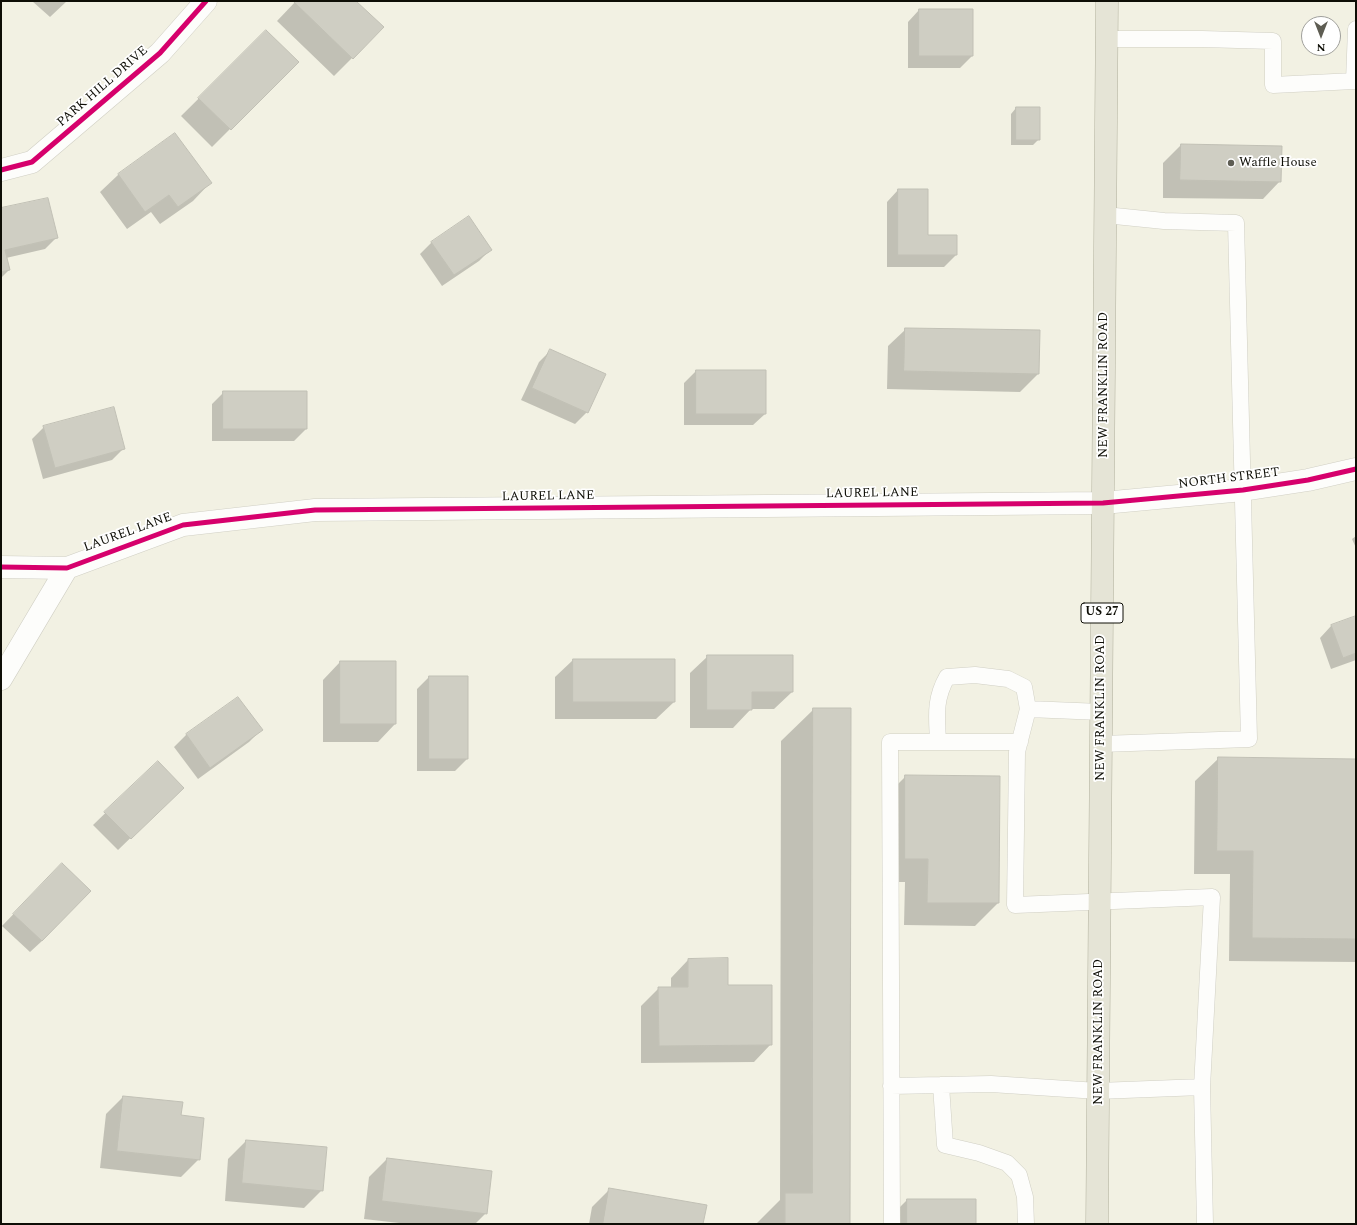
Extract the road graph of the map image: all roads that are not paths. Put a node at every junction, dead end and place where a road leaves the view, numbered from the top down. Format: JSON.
{"nodes":[{"id":1,"x":206,"y":1,"type":"edge"},
{"id":2,"x":1107,"y":1,"type":"edge"},
{"id":3,"x":1356,"y":30,"type":"edge"},
{"id":4,"x":1106,"y":39,"type":"junction"},
{"id":5,"x":1,"y":170,"type":"edge"},
{"id":6,"x":1105,"y":215,"type":"junction"},
{"id":7,"x":1356,"y":469,"type":"edge"},
{"id":8,"x":1243,"y":490,"type":"junction"},
{"id":9,"x":1103,"y":503,"type":"junction"},
{"id":10,"x":1,"y":567,"type":"edge"},
{"id":11,"x":67,"y":568,"type":"junction"},
{"id":12,"x":1,"y":679,"type":"edge"},
{"id":13,"x":1028,"y":709,"type":"junction"},
{"id":14,"x":1101,"y":712,"type":"junction"},
{"id":15,"x":938,"y":742,"type":"junction"},
{"id":16,"x":1020,"y":742,"type":"junction"},
{"id":17,"x":1101,"y":744,"type":"junction"},
{"id":18,"x":1100,"y":902,"type":"junction"},
{"id":19,"x":941,"y":1085,"type":"junction"},
{"id":20,"x":891,"y":1086,"type":"junction"},
{"id":21,"x":1202,"y":1087,"type":"junction"},
{"id":22,"x":1098,"y":1091,"type":"junction"},
{"id":23,"x":892,"y":1224,"type":"edge"},
{"id":24,"x":1026,"y":1224,"type":"edge"},
{"id":25,"x":1097,"y":1224,"type":"edge"},
{"id":26,"x":1205,"y":1224,"type":"edge"}],
"edges":[{"from":1,"to":5,"type":"street","name":"PARK HILL DRIVE"},
{"from":2,"to":4,"type":"highway","name":"NEW FRANKLIN ROAD","number":"US 27"},
{"from":3,"to":4,"type":"lane"},
{"from":4,"to":6,"type":"highway","name":"NEW FRANKLIN ROAD","number":"US 27"},
{"from":6,"to":8,"type":"lane"},
{"from":6,"to":9,"type":"highway","name":"NEW FRANKLIN ROAD","number":"US 27"},
{"from":7,"to":8,"type":"street","name":"NORTH STREET"},
{"from":8,"to":9,"type":"street","name":"NORTH STREET"},
{"from":8,"to":17,"type":"lane"},
{"from":9,"to":11,"type":"street","name":"LAUREL LANE"},
{"from":9,"to":14,"type":"highway","name":"NEW FRANKLIN ROAD","number":"US 27"},
{"from":10,"to":11,"type":"street","name":"LAUREL LANE"},
{"from":11,"to":12,"type":"street"},
{"from":13,"to":14,"type":"lane"},
{"from":13,"to":15,"type":"lane"},
{"from":13,"to":16,"type":"lane"},
{"from":14,"to":17,"type":"highway","name":"NEW FRANKLIN ROAD","number":"US 27"},
{"from":15,"to":16,"type":"lane"},
{"from":15,"to":20,"type":"lane"},
{"from":16,"to":18,"type":"lane"},
{"from":17,"to":18,"type":"highway","name":"NEW FRANKLIN ROAD","number":"US 27"},
{"from":18,"to":21,"type":"lane"},
{"from":18,"to":22,"type":"highway","name":"NEW FRANKLIN ROAD","number":"US 27"},
{"from":19,"to":20,"type":"lane"},
{"from":19,"to":22,"type":"lane"},
{"from":19,"to":24,"type":"lane"},
{"from":20,"to":23,"type":"lane"},
{"from":21,"to":22,"type":"lane"},
{"from":21,"to":26,"type":"lane"},
{"from":22,"to":25,"type":"highway","name":"NEW FRANKLIN ROAD","number":"US 27"}]}
